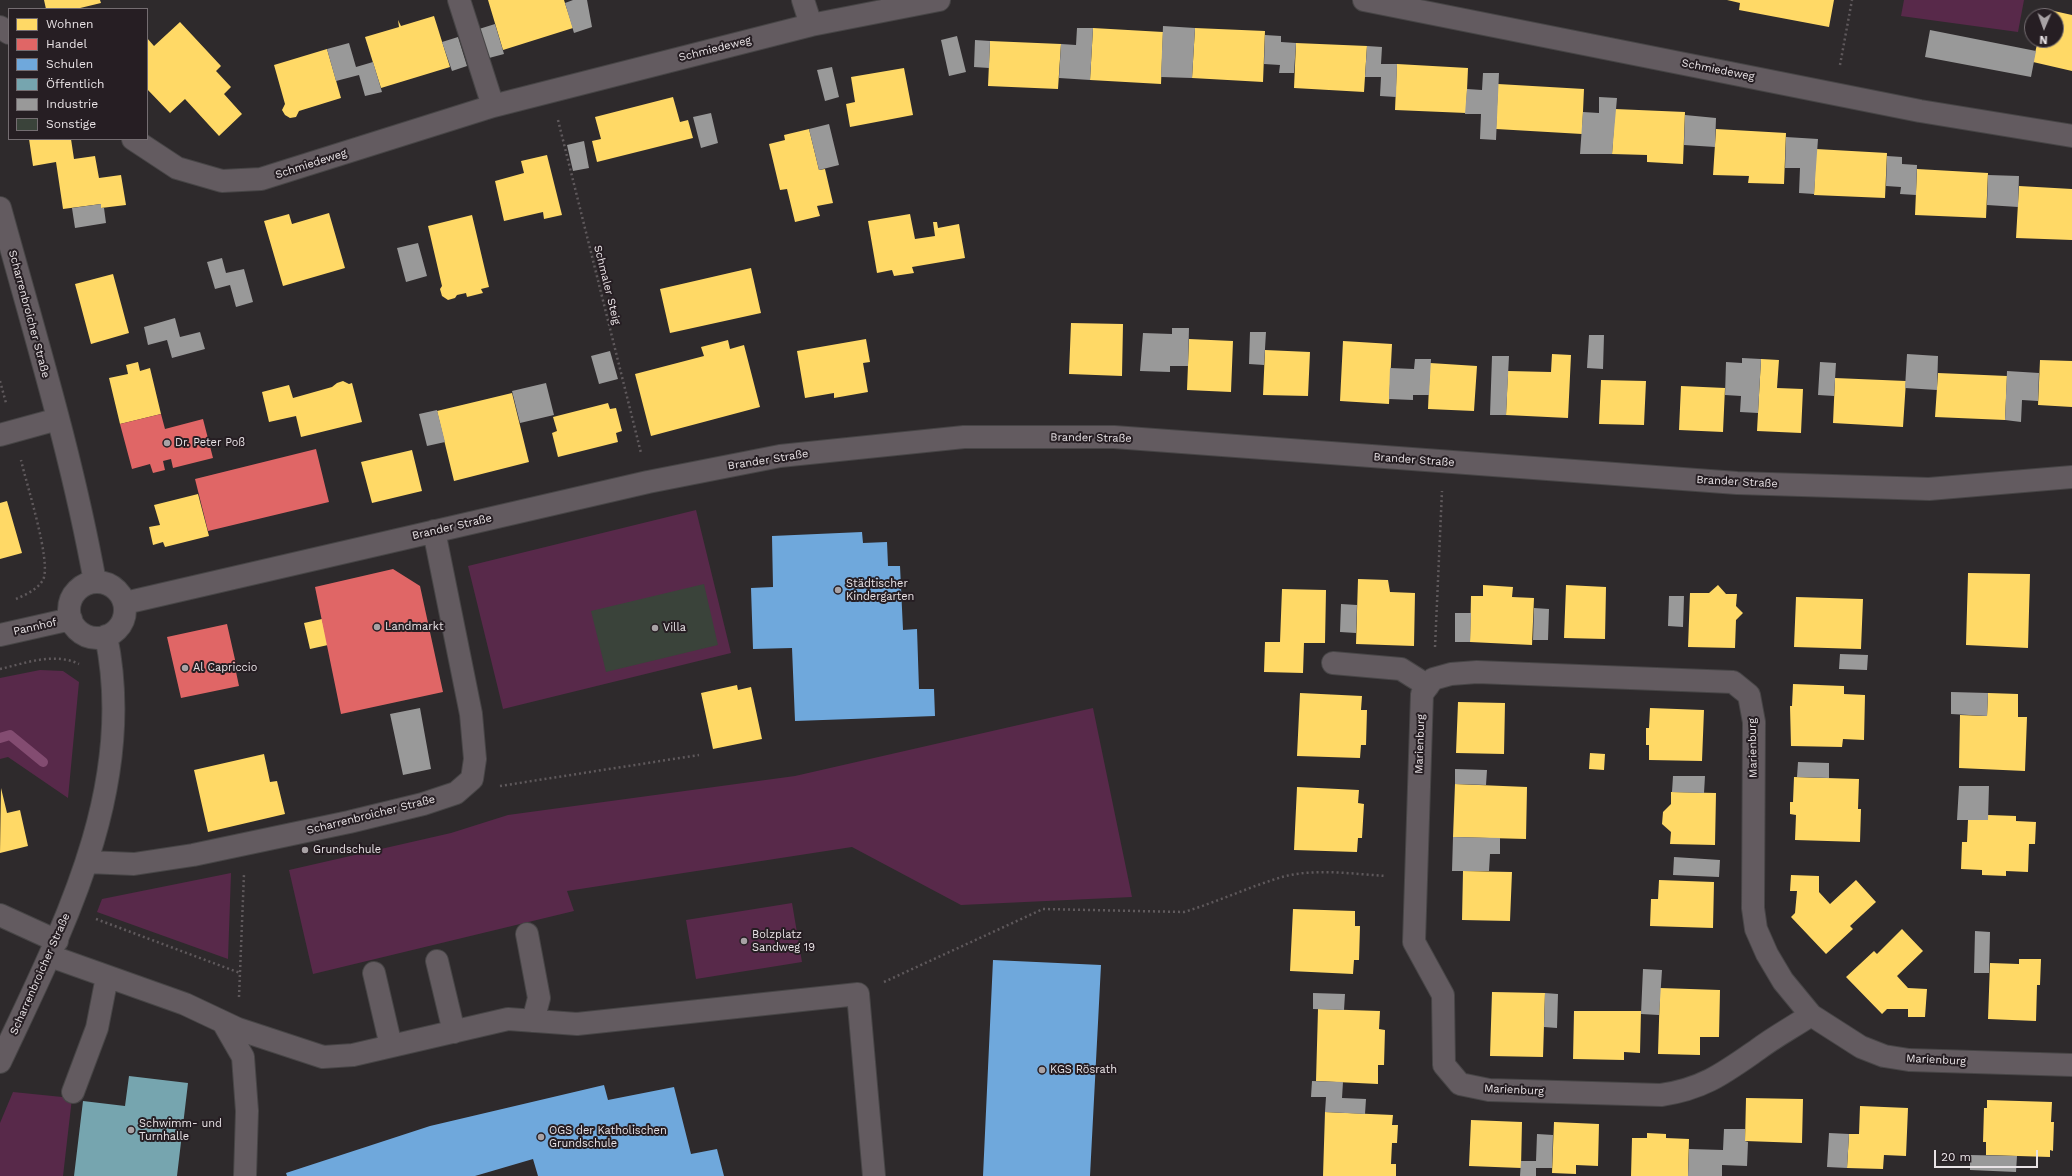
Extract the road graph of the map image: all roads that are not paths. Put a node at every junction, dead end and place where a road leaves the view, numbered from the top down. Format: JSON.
{"nodes":[{"id":1,"x":459,"y":0,"type":"edge"},
{"id":2,"x":803,"y":0,"type":"edge"},
{"id":3,"x":939,"y":0,"type":"edge"},
{"id":4,"x":1364,"y":0,"type":"edge"},
{"id":5,"x":811,"y":25,"type":"junction"},
{"id":6,"x":0,"y":26,"type":"edge"},
{"id":7,"x":8,"y":32,"type":"edge"},
{"id":8,"x":493,"y":106,"type":"junction"},
{"id":9,"x":2072,"y":136,"type":"edge"},
{"id":10,"x":135,"y":140,"type":"edge"},
{"id":11,"x":0,"y":208,"type":"edge"},
{"id":12,"x":58,"y":420,"type":"junction"},
{"id":13,"x":7,"y":433,"type":"edge"},
{"id":14,"x":2072,"y":477,"type":"edge"},
{"id":15,"x":434,"y":531,"type":"junction"},
{"id":16,"x":95,"y":582,"type":"junction"},
{"id":17,"x":125,"y":603,"type":"junction"},
{"id":18,"x":71,"y":619,"type":"junction"},
{"id":19,"x":0,"y":635,"type":"edge"},
{"id":20,"x":106,"y":636,"type":"junction"},
{"id":21,"x":1333,"y":663,"type":"dead end"},
{"id":22,"x":1430,"y":683,"type":"junction"},
{"id":23,"x":87,"y":862,"type":"junction"},
{"id":24,"x":0,"y":915,"type":"edge"},
{"id":25,"x":527,"y":934,"type":"dead end"},
{"id":26,"x":53,"y":949,"type":"junction"},
{"id":27,"x":437,"y":961,"type":"dead end"},
{"id":28,"x":374,"y":974,"type":"dead end"},
{"id":29,"x":107,"y":977,"type":"junction"},
{"id":30,"x":1811,"y":1015,"type":"junction"},
{"id":31,"x":533,"y":1021,"type":"junction"},
{"id":32,"x":231,"y":1027,"type":"junction"},
{"id":33,"x":454,"y":1032,"type":"junction"},
{"id":34,"x":391,"y":1046,"type":"junction"},
{"id":35,"x":0,"y":1062,"type":"edge"},
{"id":36,"x":2072,"y":1065,"type":"edge"},
{"id":37,"x":73,"y":1092,"type":"dead end"},
{"id":38,"x":245,"y":1176,"type":"edge"},
{"id":39,"x":874,"y":1176,"type":"edge"}],
"edges":[{"from":1,"to":8,"type":"street"},
{"from":2,"to":5,"type":"street"},
{"from":3,"to":5,"type":"street","name":"Schmiedeweg"},
{"from":4,"to":9,"type":"street","name":"Schmiedeweg"},
{"from":5,"to":8,"type":"street","name":"Schmiedeweg"},
{"from":6,"to":7,"type":"street"},
{"from":8,"to":10,"type":"street","name":"Schmiedeweg"},
{"from":11,"to":12,"type":"street","name":"Scharrenbroicher Straße"},
{"from":12,"to":13,"type":"street"},
{"from":12,"to":16,"type":"street","name":"Scharrenbroicher Straße"},
{"from":14,"to":15,"type":"street","name":"Brander Straße"},
{"from":15,"to":17,"type":"street","name":"Brander Straße"},
{"from":15,"to":23,"type":"street","name":"Scharrenbroicher Straße"},
{"from":16,"to":17,"type":"street"},
{"from":16,"to":18,"type":"street"},
{"from":17,"to":20,"type":"street"},
{"from":18,"to":19,"type":"street","name":"Pannhof"},
{"from":18,"to":20,"type":"street"},
{"from":20,"to":23,"type":"street","name":"Scharrenbroicher Straße"},
{"from":21,"to":22,"type":"street"},
{"from":22,"to":30,"type":"street","name":"Marienburg"},
{"from":22,"to":30,"type":"street","name":"Marienburg"},
{"from":23,"to":26,"type":"street","name":"Scharrenbroicher Straße"},
{"from":24,"to":26,"type":"street"},
{"from":25,"to":31,"type":"street"},
{"from":26,"to":29,"type":"street"},
{"from":26,"to":35,"type":"street","name":"Scharrenbroicher Straße"},
{"from":27,"to":33,"type":"street"},
{"from":28,"to":34,"type":"street"},
{"from":29,"to":32,"type":"street"},
{"from":29,"to":37,"type":"street"},
{"from":30,"to":36,"type":"street","name":"Marienburg"},
{"from":31,"to":33,"type":"street"},
{"from":31,"to":39,"type":"street"},
{"from":32,"to":34,"type":"street"},
{"from":32,"to":38,"type":"street"},
{"from":33,"to":34,"type":"street"}]}
